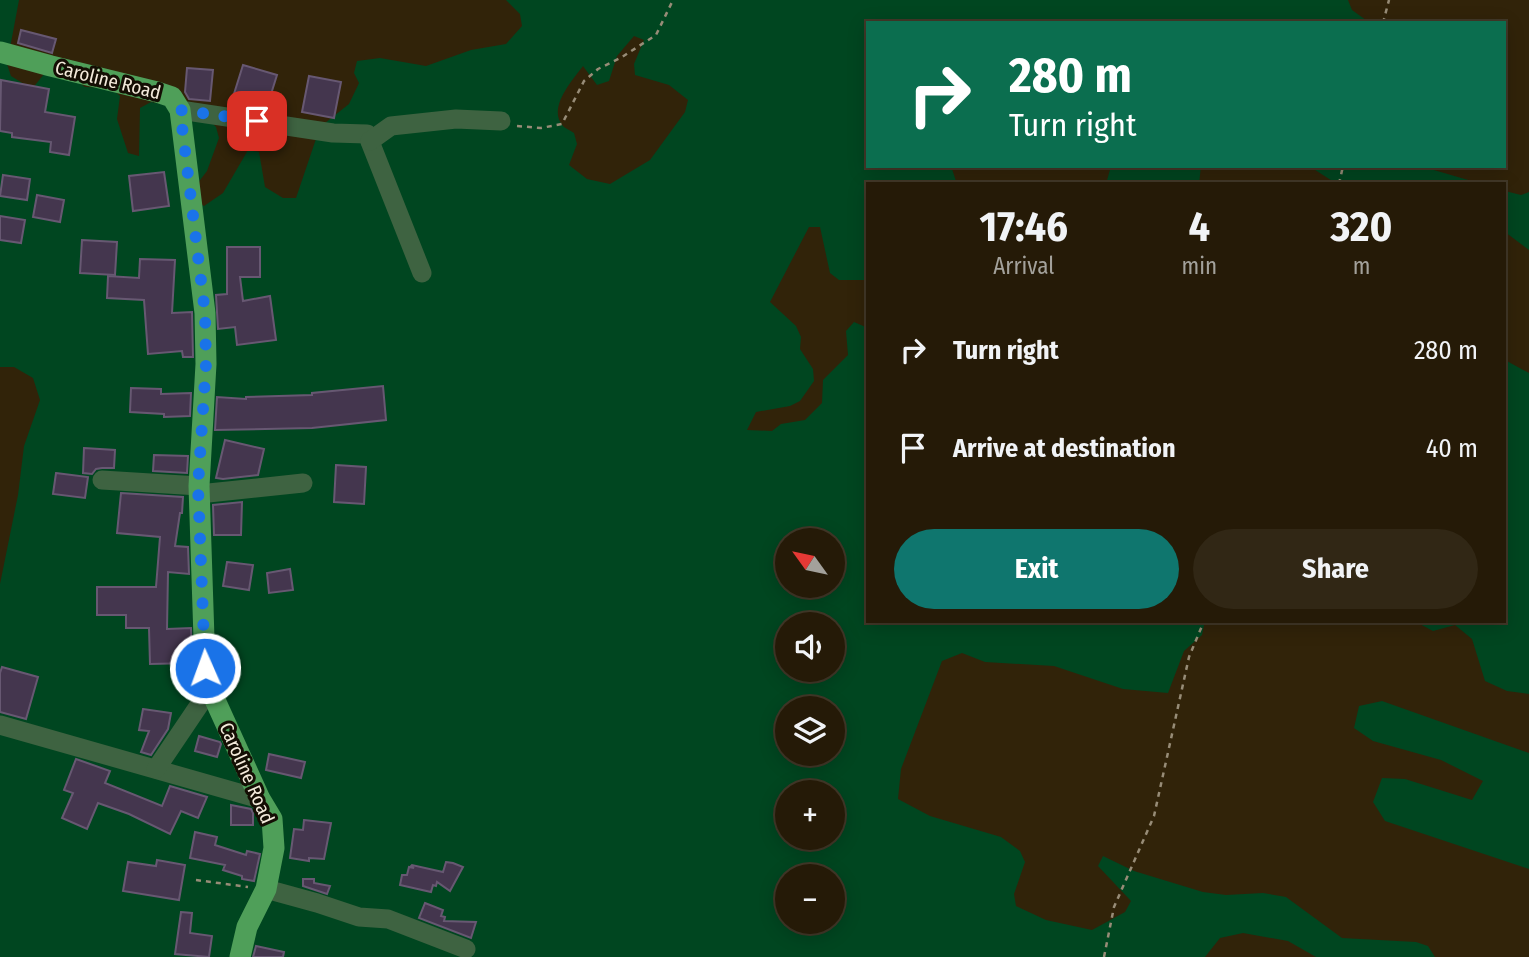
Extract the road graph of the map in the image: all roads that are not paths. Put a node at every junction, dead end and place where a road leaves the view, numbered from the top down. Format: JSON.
{"nodes":[{"id":1,"x":0,"y":52,"type":"edge"},
{"id":2,"x":180,"y":110,"type":"junction"},
{"id":3,"x":501,"y":121,"type":"road end"},
{"id":4,"x":370,"y":141,"type":"junction"},
{"id":5,"x":422,"y":273,"type":"dead end"},
{"id":6,"x":102,"y":480,"type":"dead end"},
{"id":7,"x":303,"y":483,"type":"dead end"},
{"id":8,"x":199,"y":490,"type":"junction"},
{"id":9,"x":210,"y":689,"type":"junction"},
{"id":10,"x":0,"y":725,"type":"edge"},
{"id":11,"x":156,"y":769,"type":"junction"},
{"id":12,"x":260,"y":799,"type":"junction"},
{"id":13,"x":266,"y":889,"type":"junction"},
{"id":14,"x":466,"y":950,"type":"dead end"},
{"id":15,"x":240,"y":957,"type":"edge"}],
"edges":[{"from":1,"to":2,"type":"main road","name":"Caroline Road"},
{"from":2,"to":4,"type":"street"},
{"from":2,"to":8,"type":"main road","name":"Caroline Road"},
{"from":3,"to":4,"type":"street"},
{"from":4,"to":5,"type":"street"},
{"from":6,"to":8,"type":"street"},
{"from":7,"to":8,"type":"street"},
{"from":8,"to":9,"type":"main road","name":"Caroline Road"},
{"from":9,"to":11,"type":"street"},
{"from":9,"to":12,"type":"main road","name":"Caroline Road"},
{"from":10,"to":11,"type":"street"},
{"from":11,"to":12,"type":"street"},
{"from":12,"to":13,"type":"main road","name":"Caroline Road"},
{"from":13,"to":14,"type":"street"},
{"from":13,"to":15,"type":"main road","name":"Caroline Road"}]}
